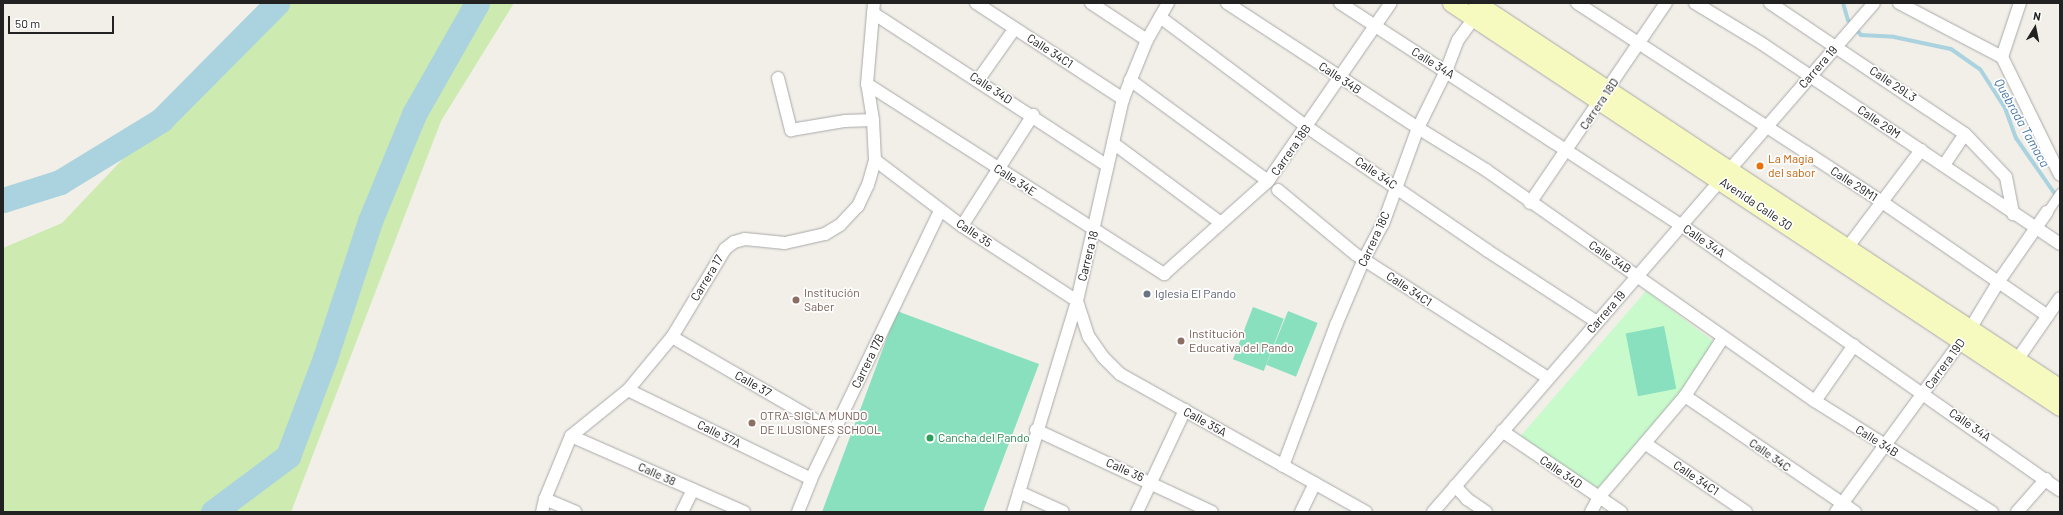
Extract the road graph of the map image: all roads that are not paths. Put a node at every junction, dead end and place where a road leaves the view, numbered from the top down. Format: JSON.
{"nodes":[{"id":1,"x":976,"y":3,"type":"edge"},
{"id":2,"x":1091,"y":3,"type":"edge"},
{"id":3,"x":1168,"y":3,"type":"edge"},
{"id":4,"x":1227,"y":3,"type":"edge"},
{"id":5,"x":1340,"y":3,"type":"edge"},
{"id":6,"x":1391,"y":3,"type":"edge"},
{"id":7,"x":1452,"y":3,"type":"edge"},
{"id":8,"x":1577,"y":3,"type":"edge"},
{"id":9,"x":1666,"y":3,"type":"edge"},
{"id":10,"x":1695,"y":3,"type":"edge"},
{"id":11,"x":1770,"y":3,"type":"edge"},
{"id":12,"x":1899,"y":3,"type":"edge"},
{"id":13,"x":1870,"y":7,"type":"edge"},
{"id":14,"x":2019,"y":7,"type":"edge"},
{"id":15,"x":874,"y":8,"type":"edge"},
{"id":16,"x":997,"y":8,"type":"edge"},
{"id":17,"x":1476,"y":11,"type":"edge"},
{"id":18,"x":1160,"y":17,"type":"junction"},
{"id":19,"x":1373,"y":26,"type":"junction"},
{"id":20,"x":1015,"y":28,"type":"junction"},
{"id":21,"x":1146,"y":40,"type":"junction"},
{"id":22,"x":1638,"y":45,"type":"junction"},
{"id":23,"x":1836,"y":46,"type":"junction"},
{"id":24,"x":2002,"y":58,"type":"junction"},
{"id":25,"x":1446,"y":71,"type":"junction"},
{"id":26,"x":1809,"y":76,"type":"junction"},
{"id":27,"x":778,"y":78,"type":"dead end"},
{"id":28,"x":1339,"y":78,"type":"junction"},
{"id":29,"x":979,"y":79,"type":"junction"},
{"id":30,"x":1130,"y":80,"type":"junction"},
{"id":31,"x":867,"y":84,"type":"junction"},
{"id":32,"x":1605,"y":96,"type":"junction"},
{"id":33,"x":1123,"y":99,"type":"junction"},
{"id":34,"x":1033,"y":115,"type":"junction"},
{"id":35,"x":873,"y":120,"type":"junction"},
{"id":36,"x":1307,"y":127,"type":"junction"},
{"id":37,"x":1766,"y":127,"type":"junction"},
{"id":38,"x":1418,"y":128,"type":"junction"},
{"id":39,"x":1965,"y":134,"type":"junction"},
{"id":40,"x":1113,"y":143,"type":"junction"},
{"id":41,"x":1921,"y":150,"type":"junction"},
{"id":42,"x":1568,"y":151,"type":"junction"},
{"id":43,"x":875,"y":160,"type":"junction"},
{"id":44,"x":1944,"y":165,"type":"junction"},
{"id":45,"x":1108,"y":166,"type":"junction"},
{"id":46,"x":999,"y":169,"type":"junction"},
{"id":47,"x":1725,"y":174,"type":"junction"},
{"id":48,"x":2060,"y":175,"type":"edge"},
{"id":49,"x":1268,"y":181,"type":"junction"},
{"id":50,"x":1397,"y":187,"type":"junction"},
{"id":51,"x":1278,"y":190,"type":"dead end"},
{"id":52,"x":2060,"y":193,"type":"edge"},
{"id":53,"x":1882,"y":202,"type":"junction"},
{"id":54,"x":1530,"y":203,"type":"junction"},
{"id":55,"x":940,"y":211,"type":"junction"},
{"id":56,"x":2047,"y":212,"type":"joint"},
{"id":57,"x":2013,"y":214,"type":"junction"},
{"id":58,"x":1221,"y":223,"type":"junction"},
{"id":59,"x":1681,"y":225,"type":"junction"},
{"id":60,"x":962,"y":226,"type":"junction"},
{"id":61,"x":2035,"y":229,"type":"junction"},
{"id":62,"x":1094,"y":230,"type":"junction"},
{"id":63,"x":2060,"y":244,"type":"edge"},
{"id":64,"x":1847,"y":248,"type":"junction"},
{"id":65,"x":1364,"y":259,"type":"junction"},
{"id":66,"x":1164,"y":274,"type":"joint"},
{"id":67,"x":1637,"y":276,"type":"junction"},
{"id":68,"x":1999,"y":281,"type":"junction"},
{"id":69,"x":2060,"y":298,"type":"edge"},
{"id":70,"x":1077,"y":301,"type":"junction"},
{"id":71,"x":2048,"y":316,"type":"junction"},
{"id":72,"x":1597,"y":322,"type":"junction"},
{"id":73,"x":672,"y":336,"type":"junction"},
{"id":74,"x":1966,"y":336,"type":"junction"},
{"id":75,"x":1723,"y":338,"type":"junction"},
{"id":76,"x":1854,"y":345,"type":"junction"},
{"id":77,"x":2018,"y":360,"type":"junction"},
{"id":78,"x":1548,"y":378,"type":"junction"},
{"id":79,"x":2060,"y":388,"type":"edge"},
{"id":80,"x":628,"y":390,"type":"junction"},
{"id":81,"x":1924,"y":393,"type":"junction"},
{"id":82,"x":1686,"y":396,"type":"junction"},
{"id":83,"x":1815,"y":401,"type":"junction"},
{"id":84,"x":2060,"y":407,"type":"edge"},
{"id":85,"x":1185,"y":410,"type":"junction"},
{"id":86,"x":1036,"y":430,"type":"junction"},
{"id":87,"x":834,"y":431,"type":"junction"},
{"id":88,"x":1502,"y":431,"type":"junction"},
{"id":89,"x":571,"y":436,"type":"junction"},
{"id":90,"x":1646,"y":444,"type":"junction"},
{"id":91,"x":1884,"y":446,"type":"junction"},
{"id":92,"x":1283,"y":466,"type":"junction"},
{"id":93,"x":811,"y":478,"type":"junction"},
{"id":94,"x":2046,"y":479,"type":"junction"},
{"id":95,"x":1151,"y":482,"type":"junction"},
{"id":96,"x":1315,"y":483,"type":"junction"},
{"id":97,"x":1455,"y":486,"type":"junction"},
{"id":98,"x":693,"y":489,"type":"junction"},
{"id":99,"x":2060,"y":490,"type":"edge"},
{"id":100,"x":1019,"y":492,"type":"junction"},
{"id":101,"x":1599,"y":497,"type":"junction"},
{"id":102,"x":545,"y":499,"type":"junction"},
{"id":103,"x":1839,"y":508,"type":"edge"},
{"id":104,"x":542,"y":512,"type":"edge"},
{"id":105,"x":575,"y":512,"type":"edge"},
{"id":106,"x":682,"y":512,"type":"edge"},
{"id":107,"x":744,"y":512,"type":"edge"},
{"id":108,"x":798,"y":512,"type":"edge"},
{"id":109,"x":1013,"y":512,"type":"edge"},
{"id":110,"x":1063,"y":512,"type":"edge"},
{"id":111,"x":1137,"y":512,"type":"edge"},
{"id":112,"x":1212,"y":512,"type":"edge"},
{"id":113,"x":1300,"y":512,"type":"edge"},
{"id":114,"x":1366,"y":512,"type":"edge"},
{"id":115,"x":1432,"y":512,"type":"edge"},
{"id":116,"x":1486,"y":512,"type":"edge"},
{"id":117,"x":1591,"y":512,"type":"edge"},
{"id":118,"x":1621,"y":512,"type":"edge"},
{"id":119,"x":1746,"y":512,"type":"edge"},
{"id":120,"x":1855,"y":512,"type":"edge"},
{"id":121,"x":1992,"y":512,"type":"edge"},
{"id":122,"x":2017,"y":512,"type":"edge"}],
"edges":[{"from":1,"to":16,"type":"street","name":"Calle 34C1"},
{"from":2,"to":21,"type":"street"},
{"from":3,"to":18,"type":"street","name":"Carrera 18"},
{"from":4,"to":28,"type":"street","name":"Calle 34B"},
{"from":5,"to":19,"type":"street","name":"Calle 34A"},
{"from":6,"to":19,"type":"street","name":"Carrera 18B"},
{"from":7,"to":17,"type":"main road","name":"Avenida Calle 30"},
{"from":8,"to":22,"type":"street","name":"Calle 29M1"},
{"from":9,"to":22,"type":"street","name":"Carrera 18D"},
{"from":10,"to":26,"type":"street","name":"Calle 29M"},
{"from":11,"to":23,"type":"street","name":"Calle 29L3"},
{"from":12,"to":24,"type":"street"},
{"from":13,"to":23,"type":"street","name":"Carrera 19"},
{"from":14,"to":24,"type":"street"},
{"from":15,"to":29,"type":"street","name":"Calle 34D"},
{"from":15,"to":31,"type":"street","name":"Carrera 17"},
{"from":16,"to":20,"type":"street","name":"Calle 34C1"},
{"from":17,"to":25,"type":"street","name":"Carrera 18C"},
{"from":17,"to":32,"type":"main road","name":"Avenida Calle 30"},
{"from":18,"to":21,"type":"street","name":"Carrera 18"},
{"from":18,"to":36,"type":"street","name":"Calle 34C"},
{"from":19,"to":25,"type":"street","name":"Calle 34A"},
{"from":19,"to":28,"type":"street","name":"Carrera 18B"},
{"from":20,"to":29,"type":"street"},
{"from":20,"to":33,"type":"street","name":"Calle 34C1"},
{"from":21,"to":30,"type":"street","name":"Carrera 18"},
{"from":22,"to":32,"type":"street","name":"Carrera 18D"},
{"from":22,"to":37,"type":"street","name":"Calle 29M1"},
{"from":23,"to":26,"type":"street","name":"Carrera 19"},
{"from":23,"to":39,"type":"street","name":"Calle 29L3"},
{"from":24,"to":48,"type":"street"},
{"from":25,"to":38,"type":"street","name":"Carrera 18C"},
{"from":25,"to":42,"type":"street","name":"Calle 34A"},
{"from":26,"to":37,"type":"street","name":"Carrera 19"},
{"from":26,"to":41,"type":"street","name":"Calle 29M"},
{"from":27,"to":35,"type":"street"},
{"from":28,"to":36,"type":"street","name":"Carrera 18B"},
{"from":28,"to":38,"type":"street","name":"Calle 34B"},
{"from":29,"to":34,"type":"street","name":"Calle 34D"},
{"from":30,"to":33,"type":"street","name":"Carrera 18"},
{"from":30,"to":49,"type":"street"},
{"from":31,"to":35,"type":"street","name":"Carrera 17"},
{"from":31,"to":46,"type":"street","name":"Calle 34E"},
{"from":32,"to":42,"type":"street","name":"Carrera 18D"},
{"from":32,"to":47,"type":"main road","name":"Avenida Calle 30"},
{"from":33,"to":40,"type":"street","name":"Carrera 18"},
{"from":34,"to":45,"type":"street","name":"Calle 34D"},
{"from":34,"to":46,"type":"street"},
{"from":35,"to":43,"type":"street","name":"Carrera 17"},
{"from":36,"to":49,"type":"street","name":"Carrera 18B"},
{"from":36,"to":50,"type":"street","name":"Calle 34C"},
{"from":37,"to":47,"type":"street","name":"Carrera 19"},
{"from":37,"to":53,"type":"street","name":"Calle 29M1"},
{"from":38,"to":50,"type":"street","name":"Carrera 18C"},
{"from":38,"to":54,"type":"street","name":"Calle 34B"},
{"from":39,"to":44,"type":"street"},
{"from":39,"to":57,"type":"street","name":"Calle 29L3"},
{"from":40,"to":45,"type":"street","name":"Carrera 18"},
{"from":40,"to":58,"type":"street"},
{"from":41,"to":44,"type":"street","name":"Calle 29M"},
{"from":41,"to":53,"type":"street"},
{"from":42,"to":54,"type":"street","name":"Carrera 18D"},
{"from":42,"to":59,"type":"street","name":"Calle 34A"},
{"from":43,"to":55,"type":"street","name":"Calle 35"},
{"from":43,"to":73,"type":"street","name":"Carrera 17"},
{"from":44,"to":57,"type":"street","name":"Calle 29M"},
{"from":45,"to":62,"type":"street","name":"Carrera 18"},
{"from":46,"to":60,"type":"street"},
{"from":46,"to":62,"type":"street","name":"Calle 34E"},
{"from":47,"to":59,"type":"street","name":"Carrera 19"},
{"from":47,"to":64,"type":"main road","name":"Avenida Calle 30"},
{"from":47,"to":74,"type":"main road","name":"Avenida Calle 30"},
{"from":49,"to":58,"type":"street","name":"Carrera 18B"},
{"from":50,"to":65,"type":"street","name":"Carrera 18C"},
{"from":50,"to":72,"type":"street","name":"Calle 34C"},
{"from":51,"to":65,"type":"street","name":"Calle 34C1"},
{"from":52,"to":56,"type":"street"},
{"from":53,"to":64,"type":"street"},
{"from":53,"to":68,"type":"street","name":"Calle 29M1"},
{"from":54,"to":67,"type":"street","name":"Calle 34B"},
{"from":55,"to":60,"type":"street","name":"Calle 35"},
{"from":55,"to":87,"type":"street","name":"Carrera 17B"},
{"from":56,"to":61,"type":"street","name":"Carrera 19D"},
{"from":57,"to":61,"type":"street","name":"Calle 29M"},
{"from":58,"to":66,"type":"street","name":"Carrera 18B"},
{"from":59,"to":67,"type":"street","name":"Carrera 19"},
{"from":59,"to":76,"type":"street","name":"Calle 34A"},
{"from":60,"to":70,"type":"street","name":"Calle 35"},
{"from":61,"to":63,"type":"street","name":"Calle 29M"},
{"from":61,"to":68,"type":"street","name":"Carrera 19D"},
{"from":62,"to":66,"type":"street","name":"Calle 34E"},
{"from":62,"to":70,"type":"street","name":"Carrera 18"},
{"from":64,"to":74,"type":"main road","name":"Avenida Calle 30"},
{"from":65,"to":78,"type":"street","name":"Calle 34C1"},
{"from":65,"to":92,"type":"street","name":"Carrera 18C"},
{"from":67,"to":72,"type":"street","name":"Carrera 19"},
{"from":67,"to":75,"type":"street","name":"Calle 34B"},
{"from":68,"to":71,"type":"street","name":"Calle 29M1"},
{"from":68,"to":74,"type":"street","name":"Carrera 19D"},
{"from":69,"to":71,"type":"street"},
{"from":70,"to":85,"type":"street","name":"Calle 35A"},
{"from":70,"to":86,"type":"street","name":"Carrera 18"},
{"from":71,"to":77,"type":"street"},
{"from":72,"to":78,"type":"street","name":"Carrera 19"},
{"from":73,"to":80,"type":"street","name":"Carrera 17"},
{"from":73,"to":87,"type":"street","name":"Calle 37"},
{"from":74,"to":77,"type":"main road","name":"Avenida Calle 30"},
{"from":74,"to":81,"type":"street","name":"Carrera 19D"},
{"from":74,"to":84,"type":"main road","name":"Avenida Calle 30"},
{"from":75,"to":82,"type":"street"},
{"from":75,"to":83,"type":"street","name":"Calle 34B"},
{"from":76,"to":81,"type":"street","name":"Calle 34A"},
{"from":76,"to":83,"type":"street"},
{"from":77,"to":79,"type":"main road","name":"Avenida Calle 30"},
{"from":78,"to":88,"type":"street","name":"Carrera 19"},
{"from":80,"to":89,"type":"street","name":"Carrera 17"},
{"from":80,"to":93,"type":"street","name":"Calle 37A"},
{"from":81,"to":91,"type":"street","name":"Carrera 19D"},
{"from":81,"to":94,"type":"street","name":"Calle 34A"},
{"from":82,"to":90,"type":"street"},
{"from":82,"to":103,"type":"street","name":"Calle 34C"},
{"from":83,"to":91,"type":"street","name":"Calle 34B"},
{"from":85,"to":92,"type":"street","name":"Calle 35A"},
{"from":85,"to":95,"type":"street"},
{"from":86,"to":95,"type":"street","name":"Calle 36"},
{"from":86,"to":100,"type":"street","name":"Carrera 18"},
{"from":87,"to":93,"type":"street","name":"Carrera 17B"},
{"from":88,"to":97,"type":"street","name":"Carrera 19"},
{"from":88,"to":101,"type":"street","name":"Calle 34D"},
{"from":89,"to":98,"type":"street","name":"Calle 38"},
{"from":89,"to":102,"type":"street","name":"Carrera 17"},
{"from":90,"to":101,"type":"street"},
{"from":90,"to":119,"type":"street","name":"Calle 34C1"},
{"from":91,"to":103,"type":"street","name":"Carrera 19D"},
{"from":91,"to":121,"type":"street","name":"Calle 34B"},
{"from":92,"to":96,"type":"street","name":"Calle 35A"},
{"from":93,"to":108,"type":"street","name":"Carrera 17B"},
{"from":94,"to":99,"type":"street","name":"Calle 34A"},
{"from":94,"to":122,"type":"street"},
{"from":95,"to":111,"type":"street"},
{"from":95,"to":112,"type":"street","name":"Calle 36"},
{"from":96,"to":113,"type":"street"},
{"from":96,"to":114,"type":"street","name":"Calle 35A"},
{"from":97,"to":115,"type":"street","name":"Carrera 19"},
{"from":97,"to":116,"type":"street"},
{"from":98,"to":106,"type":"street"},
{"from":98,"to":107,"type":"street","name":"Calle 38"},
{"from":100,"to":109,"type":"street","name":"Carrera 18"},
{"from":100,"to":110,"type":"street"},
{"from":101,"to":117,"type":"street"},
{"from":101,"to":118,"type":"street","name":"Calle 34D"},
{"from":102,"to":104,"type":"street","name":"Carrera 17"},
{"from":102,"to":105,"type":"street"},
{"from":103,"to":120,"type":"street","name":"Calle 34C"}]}
